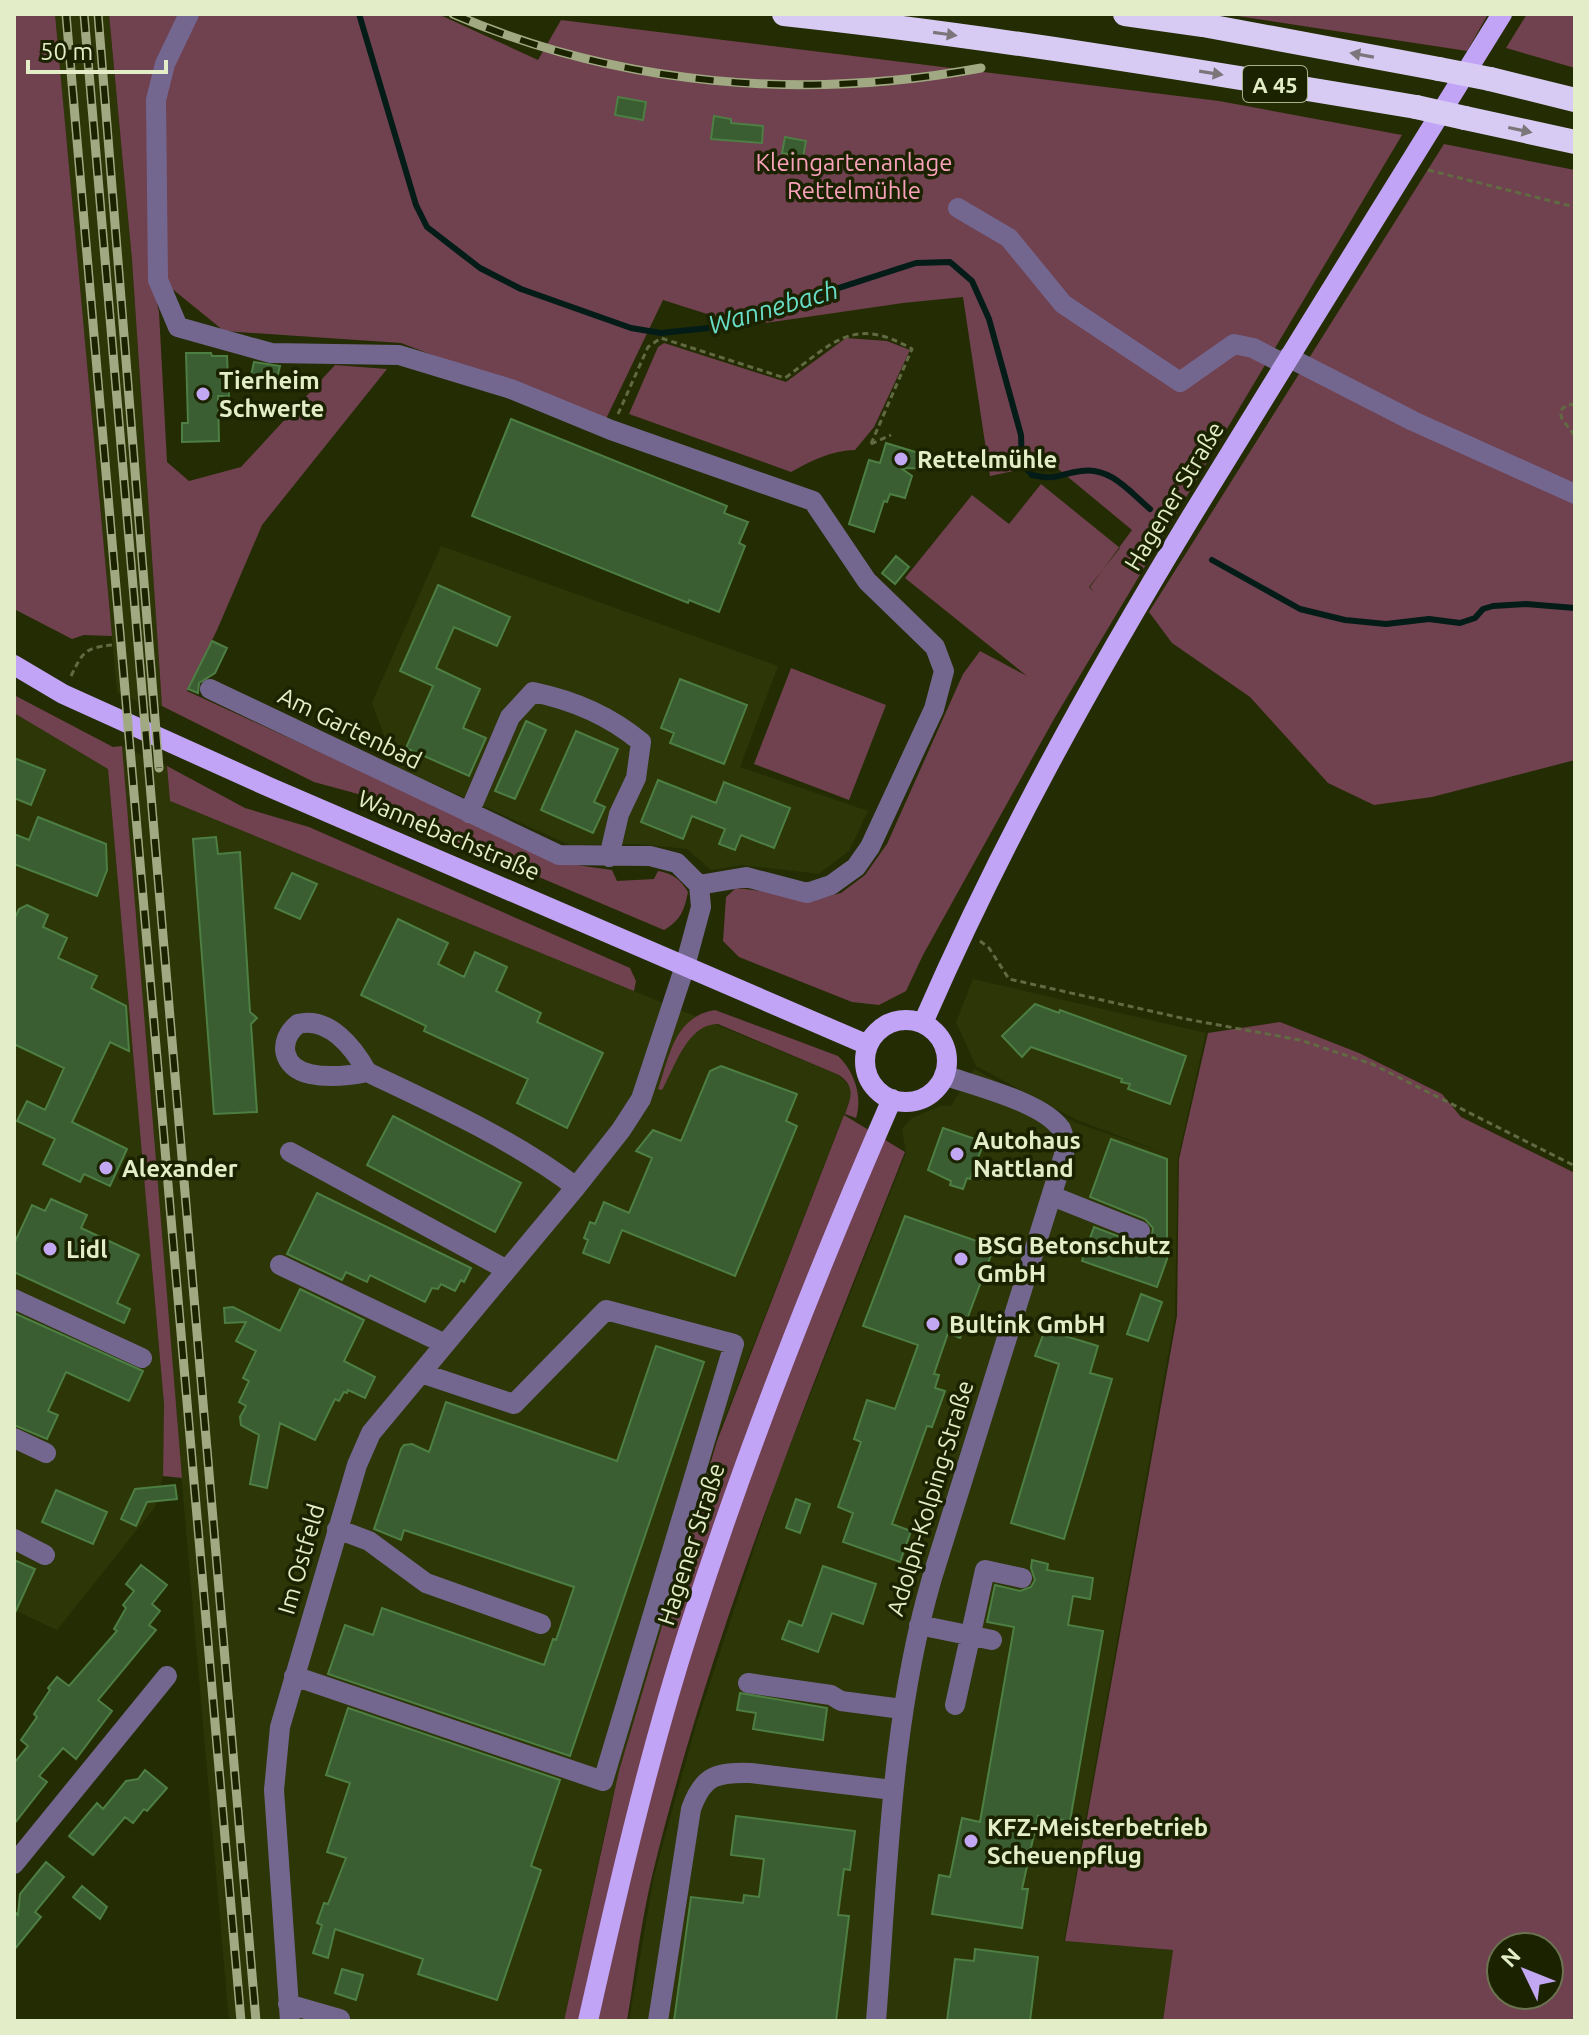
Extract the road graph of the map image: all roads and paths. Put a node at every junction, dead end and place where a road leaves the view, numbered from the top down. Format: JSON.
{"nodes":[{"id":1,"x":189,"y":14,"type":"edge"},
{"id":2,"x":784,"y":14,"type":"edge"},
{"id":3,"x":1125,"y":14,"type":"edge"},
{"id":4,"x":1502,"y":14,"type":"edge"},
{"id":5,"x":1575,"y":100,"type":"edge"},
{"id":6,"x":1575,"y":142,"type":"edge"},
{"id":7,"x":1409,"y":164,"type":"junction"},
{"id":8,"x":1575,"y":207,"type":"edge"},
{"id":9,"x":958,"y":208,"type":"dead end"},
{"id":10,"x":1286,"y":360,"type":"junction"},
{"id":11,"x":1575,"y":404,"type":"edge"},
{"id":12,"x":611,"y":430,"type":"junction"},
{"id":13,"x":891,"y":435,"type":"dead end"},
{"id":14,"x":1575,"y":436,"type":"edge"},
{"id":15,"x":1575,"y":494,"type":"edge"},
{"id":16,"x":112,"y":645,"type":"dead end"},
{"id":17,"x":14,"y":665,"type":"edge"},
{"id":18,"x":210,"y":689,"type":"dead end"},
{"id":19,"x":63,"y":694,"type":"junction"},
{"id":20,"x":469,"y":813,"type":"junction"},
{"id":21,"x":609,"y":857,"type":"junction"},
{"id":22,"x":699,"y":885,"type":"junction"},
{"id":23,"x":965,"y":930,"type":"junction"},
{"id":24,"x":685,"y":966,"type":"junction"},
{"id":25,"x":923,"y":1023,"type":"junction"},
{"id":26,"x":868,"y":1045,"type":"junction"},
{"id":27,"x":367,"y":1072,"type":"dead end"},
{"id":28,"x":944,"y":1075,"type":"junction"},
{"id":29,"x":892,"y":1099,"type":"junction"},
{"id":30,"x":290,"y":1152,"type":"dead end"},
{"id":31,"x":1575,"y":1166,"type":"edge"},
{"id":32,"x":576,"y":1187,"type":"junction"},
{"id":33,"x":1052,"y":1196,"type":"junction"},
{"id":34,"x":1140,"y":1231,"type":"dead end"},
{"id":35,"x":280,"y":1265,"type":"dead end"},
{"id":36,"x":507,"y":1270,"type":"junction"},
{"id":37,"x":14,"y":1299,"type":"edge"},
{"id":38,"x":445,"y":1344,"type":"junction"},
{"id":39,"x":142,"y":1358,"type":"dead end"},
{"id":40,"x":421,"y":1373,"type":"junction"},
{"id":41,"x":14,"y":1438,"type":"edge"},
{"id":42,"x":46,"y":1453,"type":"dead end"},
{"id":43,"x":337,"y":1529,"type":"junction"},
{"id":44,"x":14,"y":1539,"type":"edge"},
{"id":45,"x":45,"y":1555,"type":"dead end"},
{"id":46,"x":1022,"y":1578,"type":"dead end"},
{"id":47,"x":541,"y":1624,"type":"dead end"},
{"id":48,"x":919,"y":1625,"type":"junction"},
{"id":49,"x":971,"y":1636,"type":"junction"},
{"id":50,"x":992,"y":1640,"type":"dead end"},
{"id":51,"x":167,"y":1676,"type":"dead end"},
{"id":52,"x":294,"y":1676,"type":"junction"},
{"id":53,"x":748,"y":1683,"type":"dead end"},
{"id":54,"x":955,"y":1705,"type":"dead end"},
{"id":55,"x":902,"y":1709,"type":"junction"},
{"id":56,"x":893,"y":1790,"type":"junction"},
{"id":57,"x":14,"y":1864,"type":"edge"},
{"id":58,"x":289,"y":2013,"type":"edge"},
{"id":59,"x":340,"y":2019,"type":"edge"},
{"id":60,"x":588,"y":2021,"type":"edge"},
{"id":61,"x":658,"y":2021,"type":"edge"},
{"id":62,"x":876,"y":2021,"type":"edge"}],
"edges":[{"from":1,"to":12,"type":"street"},
{"from":2,"to":6,"type":"highway","number":"A 45","one_way":true,"bridge":true},
{"from":5,"to":3,"type":"highway","number":"A 45","one_way":true,"bridge":true},
{"from":4,"to":7,"type":"main road","name":"Hagener Straße"},
{"from":7,"to":8,"type":"path"},
{"from":7,"to":10,"type":"main road","name":"Hagener Straße"},
{"from":9,"to":10,"type":"street"},
{"from":10,"to":15,"type":"street"},
{"from":10,"to":23,"type":"main road","name":"Hagener Straße"},
{"from":11,"to":14,"type":"path"},
{"from":12,"to":13,"type":"path"},
{"from":12,"to":22,"type":"street"},
{"from":16,"to":19,"type":"path"},
{"from":17,"to":19,"type":"main road","name":"Wannebachstraße"},
{"from":18,"to":20,"type":"street","name":"Am Gartenbad"},
{"from":19,"to":24,"type":"main road","name":"Wannebachstraße"},
{"from":20,"to":21,"type":"street","name":"Am Gartenbad"},
{"from":20,"to":21,"type":"street"},
{"from":21,"to":22,"type":"street","name":"Am Gartenbad"},
{"from":22,"to":24,"type":"street"},
{"from":23,"to":25,"type":"main road","name":"Hagener Straße"},
{"from":23,"to":31,"type":"path"},
{"from":24,"to":26,"type":"main road","name":"Wannebachstraße"},
{"from":24,"to":32,"type":"street","name":"Im Ostfeld"},
{"from":25,"to":26,"type":"main road"},
{"from":25,"to":28,"type":"main road"},
{"from":26,"to":29,"type":"main road"},
{"from":27,"to":32,"type":"street"},
{"from":28,"to":29,"type":"main road"},
{"from":28,"to":33,"type":"street","name":"Adolph-Kolping-Straße"},
{"from":29,"to":60,"type":"main road","name":"Hagener Straße"},
{"from":30,"to":36,"type":"street"},
{"from":32,"to":36,"type":"street","name":"Im Ostfeld"},
{"from":33,"to":34,"type":"street"},
{"from":33,"to":48,"type":"street","name":"Adolph-Kolping-Straße"},
{"from":35,"to":38,"type":"street"},
{"from":36,"to":38,"type":"street","name":"Im Ostfeld"},
{"from":37,"to":39,"type":"street"},
{"from":38,"to":40,"type":"street","name":"Im Ostfeld"},
{"from":40,"to":43,"type":"street","name":"Im Ostfeld"},
{"from":40,"to":52,"type":"street"},
{"from":41,"to":42,"type":"street"},
{"from":43,"to":47,"type":"street"},
{"from":43,"to":52,"type":"street","name":"Im Ostfeld"},
{"from":44,"to":45,"type":"street"},
{"from":46,"to":49,"type":"street"},
{"from":48,"to":49,"type":"street"},
{"from":48,"to":55,"type":"street","name":"Adolph-Kolping-Straße"},
{"from":49,"to":50,"type":"street"},
{"from":49,"to":54,"type":"street"},
{"from":51,"to":57,"type":"street"},
{"from":52,"to":58,"type":"street","name":"Im Ostfeld"},
{"from":53,"to":55,"type":"street"},
{"from":55,"to":56,"type":"street","name":"Adolph-Kolping-Straße"},
{"from":56,"to":61,"type":"street"},
{"from":56,"to":62,"type":"street","name":"Adolph-Kolping-Straße"},
{"from":58,"to":59,"type":"street"}]}
